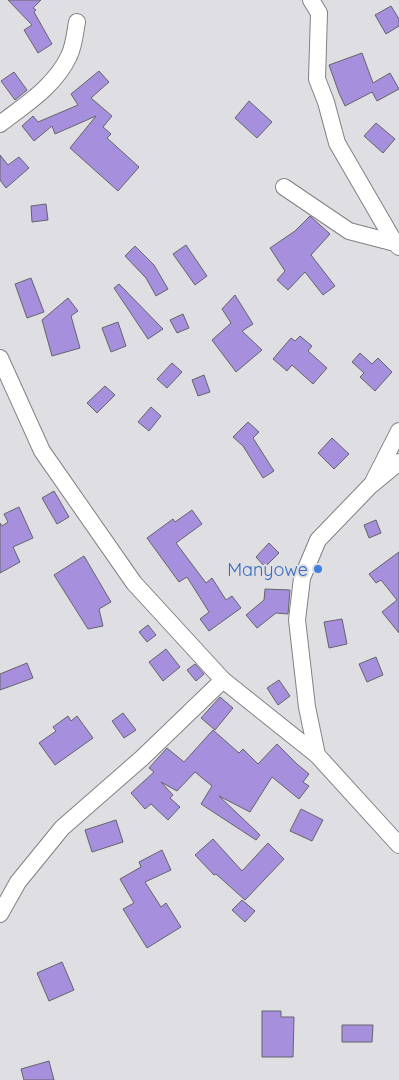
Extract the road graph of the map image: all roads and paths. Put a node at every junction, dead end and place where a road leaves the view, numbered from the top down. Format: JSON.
{"nodes":[{"id":1,"x":311,"y":0,"type":"edge"},
{"id":2,"x":77,"y":22,"type":"dead end"},
{"id":3,"x":0,"y":124,"type":"edge"},
{"id":4,"x":284,"y":187,"type":"dead end"},
{"id":5,"x":397,"y":245,"type":"edge"},
{"id":6,"x":0,"y":358,"type":"edge"},
{"id":7,"x":399,"y":432,"type":"edge"},
{"id":8,"x":399,"y":462,"type":"edge"},
{"id":9,"x":370,"y":486,"type":"junction"},
{"id":10,"x":223,"y":680,"type":"junction"},
{"id":11,"x":317,"y":755,"type":"junction"},
{"id":12,"x":399,"y":845,"type":"edge"},
{"id":13,"x":0,"y":914,"type":"edge"}],
"edges":[{"from":1,"to":5,"type":"street"},
{"from":2,"to":3,"type":"street"},
{"from":4,"to":5,"type":"street"},
{"from":6,"to":10,"type":"street"},
{"from":7,"to":9,"type":"street"},
{"from":8,"to":9,"type":"street"},
{"from":9,"to":11,"type":"street"},
{"from":10,"to":11,"type":"street"},
{"from":10,"to":13,"type":"street"},
{"from":11,"to":12,"type":"street"}]}
